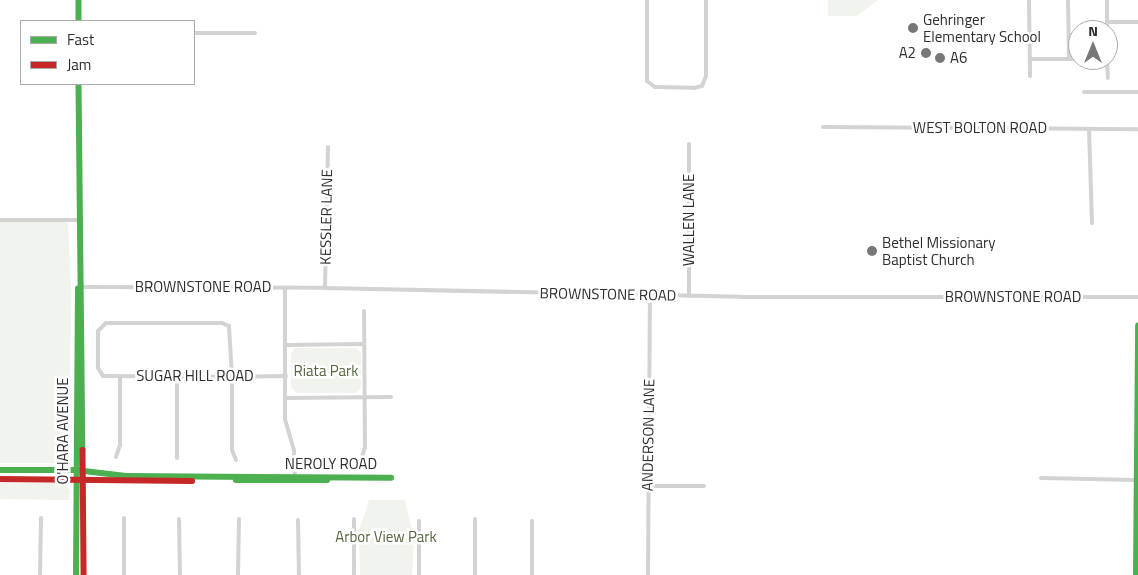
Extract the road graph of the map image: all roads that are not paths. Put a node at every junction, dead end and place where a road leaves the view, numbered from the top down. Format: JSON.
{"nodes":[{"id":1,"x":79,"y":0,"type":"edge"},
{"id":2,"x":647,"y":0,"type":"edge"},
{"id":3,"x":706,"y":0,"type":"edge"},
{"id":4,"x":1029,"y":0,"type":"edge"},
{"id":5,"x":1068,"y":0,"type":"edge"},
{"id":6,"x":1106,"y":0,"type":"edge"},
{"id":7,"x":79,"y":20,"type":"edge"},
{"id":8,"x":1068,"y":20,"type":"edge"},
{"id":9,"x":1107,"y":20,"type":"edge"},
{"id":10,"x":1118,"y":22,"type":"edge"},
{"id":11,"x":1138,"y":22,"type":"edge"},
{"id":12,"x":195,"y":33,"type":"edge"},
{"id":13,"x":255,"y":33,"type":"dead end"},
{"id":14,"x":1030,"y":59,"type":"junction"},
{"id":15,"x":1068,"y":59,"type":"edge"},
{"id":16,"x":1108,"y":70,"type":"edge"},
{"id":17,"x":1030,"y":76,"type":"dead end"},
{"id":18,"x":1108,"y":78,"type":"dead end"},
{"id":19,"x":79,"y":85,"type":"edge"},
{"id":20,"x":1084,"y":92,"type":"dead end"},
{"id":21,"x":1138,"y":92,"type":"edge"},
{"id":22,"x":822,"y":127,"type":"dead end"},
{"id":23,"x":1089,"y":129,"type":"junction"},
{"id":24,"x":1138,"y":129,"type":"edge"},
{"id":25,"x":689,"y":144,"type":"dead end"},
{"id":26,"x":328,"y":147,"type":"dead end"},
{"id":27,"x":0,"y":220,"type":"edge"},
{"id":28,"x":78,"y":220,"type":"junction"},
{"id":29,"x":1092,"y":223,"type":"dead end"},
{"id":30,"x":79,"y":287,"type":"junction"},
{"id":31,"x":285,"y":288,"type":"junction"},
{"id":32,"x":325,"y":288,"type":"junction"},
{"id":33,"x":650,"y":295,"type":"junction"},
{"id":34,"x":689,"y":296,"type":"junction"},
{"id":35,"x":1138,"y":297,"type":"edge"},
{"id":36,"x":364,"y":311,"type":"dead end"},
{"id":37,"x":1138,"y":326,"type":"edge"},
{"id":38,"x":364,"y":344,"type":"junction"},
{"id":39,"x":286,"y":345,"type":"junction"},
{"id":40,"x":1138,"y":359,"type":"edge"},
{"id":41,"x":286,"y":376,"type":"junction"},
{"id":42,"x":120,"y":377,"type":"junction"},
{"id":43,"x":177,"y":377,"type":"junction"},
{"id":44,"x":232,"y":377,"type":"junction"},
{"id":45,"x":391,"y":397,"type":"dead end"},
{"id":46,"x":286,"y":398,"type":"junction"},
{"id":47,"x":364,"y":398,"type":"junction"},
{"id":48,"x":116,"y":457,"type":"dead end"},
{"id":49,"x":362,"y":457,"type":"dead end"},
{"id":50,"x":177,"y":458,"type":"dead end"},
{"id":51,"x":236,"y":460,"type":"dead end"},
{"id":52,"x":0,"y":470,"type":"edge"},
{"id":53,"x":76,"y":470,"type":"junction"},
{"id":54,"x":84,"y":471,"type":"junction"},
{"id":55,"x":0,"y":478,"type":"edge"},
{"id":56,"x":76,"y":478,"type":"junction"},
{"id":57,"x":85,"y":478,"type":"junction"},
{"id":58,"x":295,"y":478,"type":"junction"},
{"id":59,"x":1041,"y":478,"type":"dead end"},
{"id":60,"x":1138,"y":480,"type":"edge"},
{"id":61,"x":648,"y":486,"type":"junction"},
{"id":62,"x":704,"y":486,"type":"dead end"},
{"id":63,"x":41,"y":518,"type":"dead end"},
{"id":64,"x":124,"y":518,"type":"dead end"},
{"id":65,"x":239,"y":518,"type":"dead end"},
{"id":66,"x":179,"y":519,"type":"dead end"},
{"id":67,"x":354,"y":519,"type":"dead end"},
{"id":68,"x":475,"y":519,"type":"dead end"},
{"id":69,"x":298,"y":520,"type":"dead end"},
{"id":70,"x":419,"y":521,"type":"dead end"},
{"id":71,"x":532,"y":521,"type":"dead end"},
{"id":72,"x":40,"y":575,"type":"edge"},
{"id":73,"x":76,"y":575,"type":"edge"},
{"id":74,"x":84,"y":575,"type":"edge"},
{"id":75,"x":124,"y":575,"type":"edge"},
{"id":76,"x":180,"y":575,"type":"edge"},
{"id":77,"x":238,"y":575,"type":"edge"},
{"id":78,"x":299,"y":575,"type":"edge"},
{"id":79,"x":354,"y":575,"type":"edge"},
{"id":80,"x":419,"y":575,"type":"edge"},
{"id":81,"x":475,"y":575,"type":"edge"},
{"id":82,"x":532,"y":575,"type":"edge"},
{"id":83,"x":648,"y":575,"type":"edge"},
{"id":84,"x":1136,"y":575,"type":"edge"}],
"edges":[{"from":1,"to":7,"type":"main road"},
{"from":2,"to":3,"type":"street"},
{"from":4,"to":14,"type":"street"},
{"from":5,"to":8,"type":"street"},
{"from":6,"to":9,"type":"street"},
{"from":10,"to":11,"type":"street"},
{"from":12,"to":13,"type":"street"},
{"from":14,"to":15,"type":"street"},
{"from":14,"to":17,"type":"street"},
{"from":16,"to":18,"type":"street"},
{"from":19,"to":28,"type":"main road","name":"O'HARA AVENUE"},
{"from":20,"to":21,"type":"street"},
{"from":22,"to":23,"type":"street","name":"WEST BOLTON ROAD"},
{"from":23,"to":24,"type":"street","name":"WEST BOLTON ROAD"},
{"from":23,"to":29,"type":"street"},
{"from":25,"to":34,"type":"street","name":"WALLEN LANE"},
{"from":26,"to":32,"type":"street","name":"KESSLER LANE"},
{"from":27,"to":28,"type":"street"},
{"from":28,"to":30,"type":"main road","name":"O'HARA AVENUE"},
{"from":30,"to":31,"type":"street","name":"BROWNSTONE ROAD"},
{"from":30,"to":53,"type":"main road","name":"O'HARA AVENUE"},
{"from":30,"to":54,"type":"main road","name":"O'HARA AVENUE"},
{"from":31,"to":32,"type":"street","name":"BROWNSTONE ROAD"},
{"from":31,"to":39,"type":"street"},
{"from":32,"to":33,"type":"street","name":"BROWNSTONE ROAD"},
{"from":33,"to":34,"type":"street","name":"BROWNSTONE ROAD"},
{"from":33,"to":61,"type":"street","name":"ANDERSON LANE"},
{"from":34,"to":35,"type":"street","name":"BROWNSTONE ROAD"},
{"from":36,"to":38,"type":"street"},
{"from":37,"to":40,"type":"main road"},
{"from":38,"to":39,"type":"street"},
{"from":38,"to":47,"type":"street"},
{"from":39,"to":41,"type":"street"},
{"from":40,"to":60,"type":"main road"},
{"from":41,"to":44,"type":"street","name":"SUGAR HILL ROAD"},
{"from":41,"to":46,"type":"street"},
{"from":42,"to":43,"type":"street","name":"SUGAR HILL ROAD"},
{"from":42,"to":44,"type":"street","name":"SUGAR HILL ROAD"},
{"from":42,"to":48,"type":"street"},
{"from":43,"to":44,"type":"street","name":"SUGAR HILL ROAD"},
{"from":43,"to":50,"type":"street"},
{"from":44,"to":51,"type":"street"},
{"from":45,"to":47,"type":"street"},
{"from":46,"to":47,"type":"street"},
{"from":46,"to":58,"type":"street"},
{"from":47,"to":49,"type":"street"},
{"from":52,"to":53,"type":"main road","name":"NEROLY ROAD"},
{"from":53,"to":54,"type":"main road","name":"NEROLY ROAD"},
{"from":53,"to":56,"type":"main road","name":"O'HARA AVENUE"},
{"from":54,"to":57,"type":"main road","name":"O'HARA AVENUE"},
{"from":54,"to":58,"type":"main road","name":"NEROLY ROAD"},
{"from":55,"to":56,"type":"main road","name":"NEROLY ROAD"},
{"from":56,"to":57,"type":"main road","name":"NEROLY ROAD"},
{"from":56,"to":73,"type":"main road","name":"O'HARA AVENUE"},
{"from":57,"to":58,"type":"main road","name":"NEROLY ROAD"},
{"from":57,"to":74,"type":"main road","name":"O'HARA AVENUE"},
{"from":58,"to":58,"type":"main road","name":"NEROLY ROAD"},
{"from":59,"to":60,"type":"street"},
{"from":60,"to":84,"type":"main road"},
{"from":61,"to":62,"type":"street"},
{"from":61,"to":83,"type":"street","name":"ANDERSON LANE"},
{"from":63,"to":72,"type":"street"},
{"from":64,"to":75,"type":"street"},
{"from":65,"to":77,"type":"street"},
{"from":66,"to":76,"type":"street"},
{"from":67,"to":79,"type":"street"},
{"from":68,"to":81,"type":"street"},
{"from":69,"to":78,"type":"street"},
{"from":70,"to":80,"type":"street"},
{"from":71,"to":82,"type":"street"}]}
